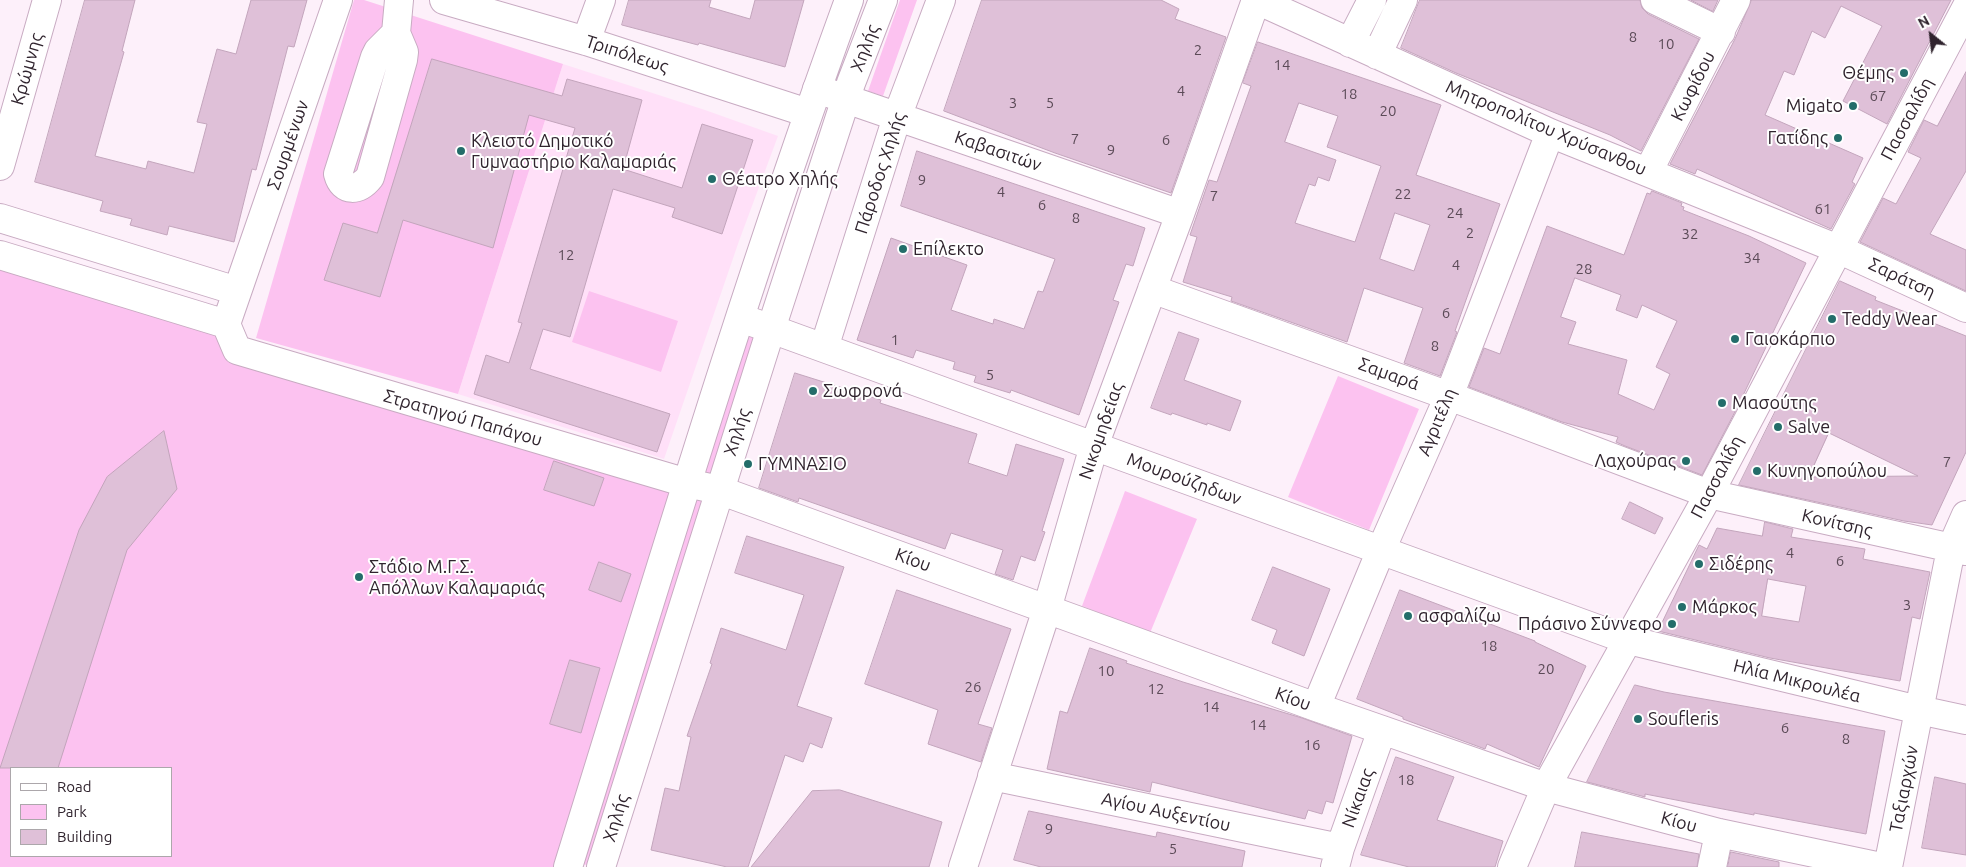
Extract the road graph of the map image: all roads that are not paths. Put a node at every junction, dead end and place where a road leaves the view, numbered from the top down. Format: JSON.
{"nodes":[{"id":1,"x":46,"y":0,"type":"edge"},
{"id":2,"x":338,"y":0,"type":"edge"},
{"id":3,"x":399,"y":0,"type":"edge"},
{"id":4,"x":444,"y":0,"type":"edge"},
{"id":5,"x":600,"y":0,"type":"edge"},
{"id":6,"x":849,"y":0,"type":"edge"},
{"id":7,"x":883,"y":0,"type":"edge"},
{"id":8,"x":941,"y":0,"type":"edge"},
{"id":9,"x":1256,"y":0,"type":"edge"},
{"id":10,"x":1372,"y":0,"type":"edge"},
{"id":11,"x":1403,"y":0,"type":"edge"},
{"id":12,"x":1655,"y":0,"type":"edge"},
{"id":13,"x":1736,"y":0,"type":"edge"},
{"id":14,"x":1966,"y":8,"type":"edge"},
{"id":15,"x":1720,"y":32,"type":"junction"},
{"id":16,"x":396,"y":33,"type":"junction"},
{"id":17,"x":586,"y":41,"type":"junction"},
{"id":18,"x":1350,"y":43,"type":"junction"},
{"id":19,"x":1377,"y":55,"type":"junction"},
{"id":20,"x":846,"y":100,"type":"junction"},
{"id":21,"x":812,"y":101,"type":"junction"},
{"id":22,"x":897,"y":116,"type":"junction"},
{"id":23,"x":1550,"y":133,"type":"junction"},
{"id":24,"x":0,"y":166,"type":"edge"},
{"id":25,"x":1648,"y":172,"type":"junction"},
{"id":26,"x":1180,"y":214,"type":"junction"},
{"id":27,"x":0,"y":218,"type":"edge"},
{"id":28,"x":1838,"y":249,"type":"junction"},
{"id":29,"x":0,"y":255,"type":"edge"},
{"id":30,"x":1152,"y":289,"type":"junction"},
{"id":31,"x":237,"y":291,"type":"junction"},
{"id":32,"x":1966,"y":308,"type":"edge"},
{"id":33,"x":741,"y":318,"type":"junction"},
{"id":34,"x":226,"y":324,"type":"junction"},
{"id":35,"x":771,"y":329,"type":"junction"},
{"id":36,"x":824,"y":348,"type":"junction"},
{"id":37,"x":1449,"y":396,"type":"junction"},
{"id":38,"x":1094,"y":446,"type":"junction"},
{"id":39,"x":687,"y":483,"type":"junction"},
{"id":40,"x":719,"y":490,"type":"junction"},
{"id":41,"x":1709,"y":494,"type":"junction"},
{"id":42,"x":1966,"y":515,"type":"edge"},
{"id":43,"x":1381,"y":550,"type":"junction"},
{"id":44,"x":1958,"y":550,"type":"edge"},
{"id":45,"x":1047,"y":609,"type":"junction"},
{"id":46,"x":1628,"y":640,"type":"junction"},
{"id":47,"x":1316,"y":707,"type":"junction"},
{"id":48,"x":1919,"y":710,"type":"junction"},
{"id":49,"x":1966,"y":720,"type":"edge"},
{"id":50,"x":1382,"y":730,"type":"junction"},
{"id":51,"x":992,"y":776,"type":"junction"},
{"id":52,"x":1546,"y":787,"type":"junction"},
{"id":53,"x":1719,"y":832,"type":"junction"},
{"id":54,"x":1338,"y":857,"type":"edge"},
{"id":55,"x":568,"y":867,"type":"edge"},
{"id":56,"x":601,"y":867,"type":"edge"},
{"id":57,"x":963,"y":867,"type":"edge"},
{"id":58,"x":1512,"y":867,"type":"edge"},
{"id":59,"x":1712,"y":867,"type":"edge"},
{"id":60,"x":1881,"y":867,"type":"edge"},
{"id":61,"x":1888,"y":867,"type":"edge"}],
"edges":[{"from":1,"to":24,"type":"street","name":"Κρώμνης"},
{"from":2,"to":31,"type":"street","name":"Σουρμένων"},
{"from":3,"to":16,"type":"street"},
{"from":4,"to":17,"type":"street","name":"Τριπόλεως"},
{"from":5,"to":17,"type":"street"},
{"from":6,"to":21,"type":"street","name":"Χηλής"},
{"from":7,"to":20,"type":"street","name":"Χηλής"},
{"from":8,"to":22,"type":"street","name":"Πάροδος Χηλής"},
{"from":9,"to":18,"type":"street","name":"Μητροπολίτου Χρύσανθου"},
{"from":9,"to":26,"type":"street","name":"Νικομηδείας"},
{"from":10,"to":18,"type":"street"},
{"from":11,"to":19,"type":"street"},
{"from":12,"to":15,"type":"street"},
{"from":13,"to":15,"type":"street","name":"Κωφίδου"},
{"from":14,"to":28,"type":"street","name":"Πασσαλίδη"},
{"from":15,"to":25,"type":"street","name":"Κωφίδου"},
{"from":16,"to":16,"type":"street"},
{"from":17,"to":21,"type":"street","name":"Τριπόλεως"},
{"from":18,"to":19,"type":"street","name":"Μητροπολίτου Χρύσανθου"},
{"from":19,"to":23,"type":"street","name":"Μητροπολίτου Χρύσανθου"},
{"from":20,"to":21,"type":"street","name":"Καβασιτών"},
{"from":20,"to":22,"type":"street","name":"Καβασιτών"},
{"from":20,"to":35,"type":"street","name":"Χηλής"},
{"from":21,"to":33,"type":"street","name":"Χηλής"},
{"from":22,"to":26,"type":"street","name":"Καβασιτών"},
{"from":22,"to":36,"type":"street","name":"Πάροδος Χηλής"},
{"from":23,"to":25,"type":"street","name":"Μητροπολίτου Χρύσανθου"},
{"from":23,"to":37,"type":"street","name":"Αγριτέλη"},
{"from":25,"to":28,"type":"street","name":"Μητροπολίτου Χρύσανθου"},
{"from":26,"to":30,"type":"street","name":"Νικομηδείας"},
{"from":27,"to":31,"type":"street"},
{"from":28,"to":32,"type":"street","name":"Σαράτση"},
{"from":28,"to":41,"type":"street","name":"Πασσαλίδη"},
{"from":29,"to":34,"type":"street"},
{"from":30,"to":37,"type":"street","name":"Σαμαρά"},
{"from":30,"to":38,"type":"street","name":"Νικομηδείας"},
{"from":31,"to":34,"type":"street"},
{"from":33,"to":35,"type":"street","name":"Μουρούζηδων"},
{"from":33,"to":39,"type":"street","name":"Χηλής"},
{"from":34,"to":39,"type":"street","name":"Στρατηγού Παπάγου"},
{"from":35,"to":36,"type":"street","name":"Μουρούζηδων"},
{"from":35,"to":40,"type":"street","name":"Χηλής"},
{"from":36,"to":38,"type":"street","name":"Μουρούζηδων"},
{"from":37,"to":41,"type":"street","name":"Σαμαρά"},
{"from":37,"to":43,"type":"street","name":"Αγριτέλη"},
{"from":38,"to":43,"type":"street","name":"Μουρούζηδων"},
{"from":38,"to":45,"type":"street","name":"Νικομηδείας"},
{"from":39,"to":40,"type":"street","name":"Στρατηγού Παπάγου"},
{"from":39,"to":55,"type":"street","name":"Χηλής"},
{"from":40,"to":45,"type":"street","name":"Κίου"},
{"from":40,"to":56,"type":"street","name":"Χηλής"},
{"from":41,"to":44,"type":"street","name":"Κονίτσης"},
{"from":41,"to":46,"type":"street","name":"Πασσαλίδη"},
{"from":42,"to":44,"type":"street","name":"Ταξιαρχών"},
{"from":43,"to":46,"type":"street","name":"Μουρούζηδων"},
{"from":43,"to":47,"type":"street","name":"Αγριτέλη"},
{"from":44,"to":48,"type":"street","name":"Ταξιαρχών"},
{"from":45,"to":47,"type":"street","name":"Κίου"},
{"from":45,"to":51,"type":"street","name":"Νικομηδείας"},
{"from":46,"to":48,"type":"street","name":"Ηλία Μικρουλέα"},
{"from":46,"to":52,"type":"street","name":"Πασσαλίδη"},
{"from":47,"to":50,"type":"street","name":"Κίου"},
{"from":48,"to":49,"type":"street","name":"Ηλία Μικρουλέα"},
{"from":48,"to":61,"type":"street","name":"Ταξιαρχών"},
{"from":50,"to":52,"type":"street","name":"Κίου"},
{"from":50,"to":54,"type":"street","name":"Νίκαιας"},
{"from":51,"to":54,"type":"street","name":"Αγίου Αυξεντίου"},
{"from":51,"to":57,"type":"street","name":"Νικομηδείας"},
{"from":52,"to":53,"type":"street","name":"Κίου"},
{"from":52,"to":58,"type":"street","name":"Πασσαλίδη"},
{"from":53,"to":59,"type":"street"},
{"from":53,"to":60,"type":"street","name":"Κίου"}]}
